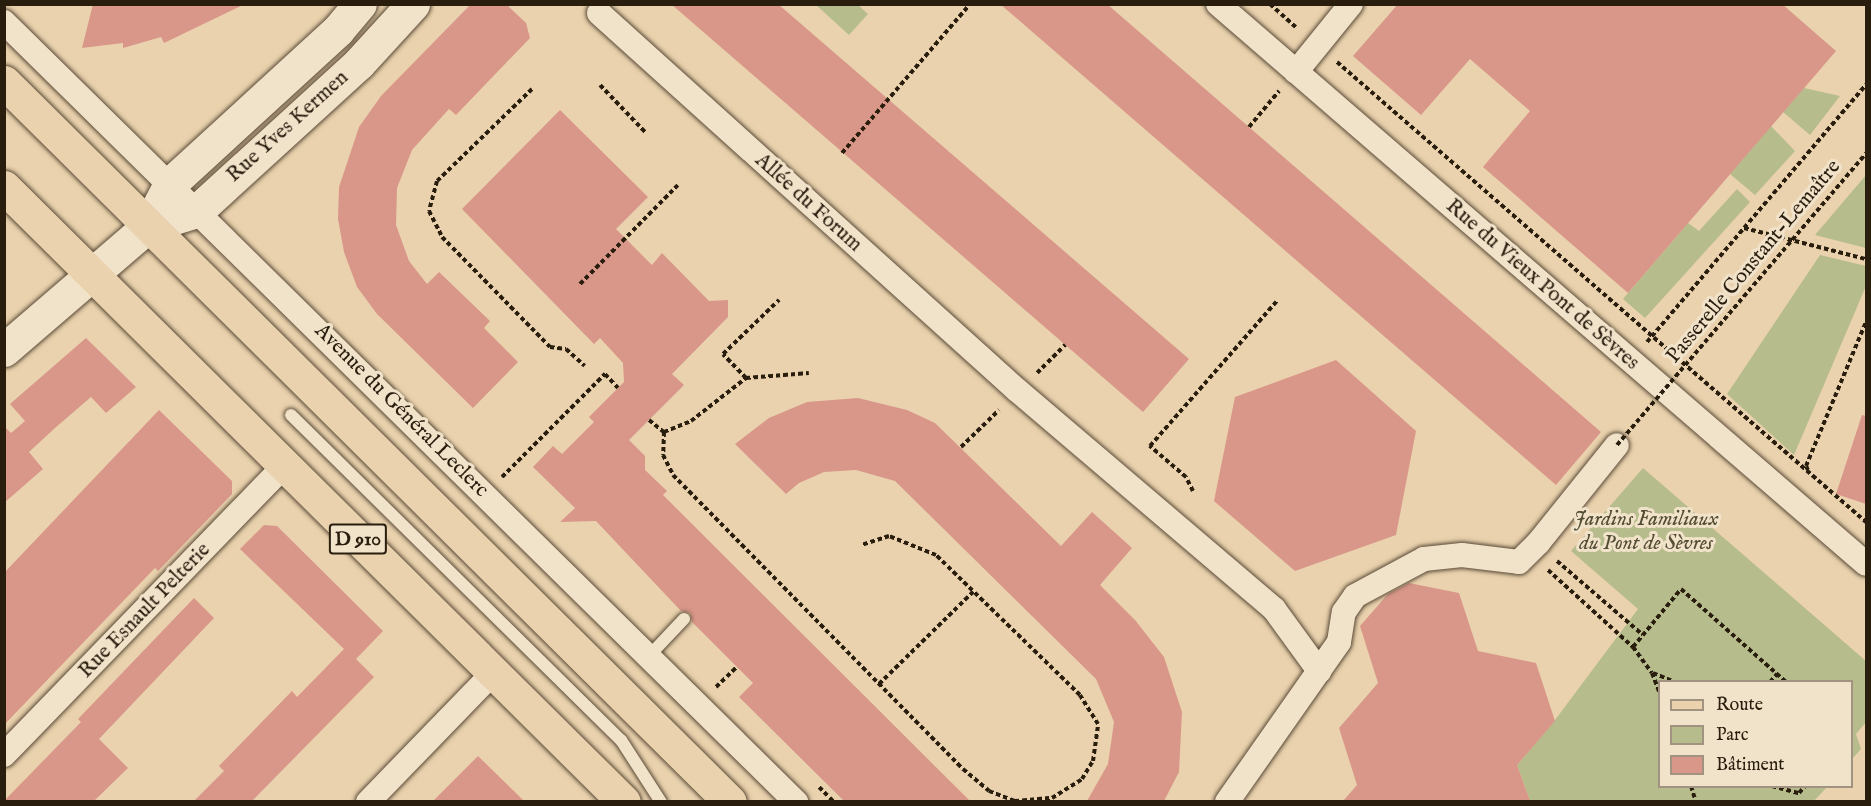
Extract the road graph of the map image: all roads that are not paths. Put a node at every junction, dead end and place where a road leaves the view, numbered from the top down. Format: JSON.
{"nodes":[{"id":1,"x":360,"y":4,"type":"edge"},
{"id":2,"x":413,"y":4,"type":"edge"},
{"id":3,"x":1218,"y":4,"type":"edge"},
{"id":4,"x":1351,"y":4,"type":"edge"},
{"id":5,"x":592,"y":9,"type":"edge"},
{"id":6,"x":4,"y":22,"type":"edge"},
{"id":7,"x":1289,"y":80,"type":"junction"},
{"id":8,"x":4,"y":82,"type":"edge"},
{"id":9,"x":170,"y":184,"type":"junction"},
{"id":10,"x":4,"y":187,"type":"edge"},
{"id":11,"x":197,"y":211,"type":"junction"},
{"id":12,"x":148,"y":226,"type":"junction"},
{"id":13,"x":92,"y":275,"type":"junction"},
{"id":14,"x":4,"y":350,"type":"edge"},
{"id":15,"x":291,"y":415,"type":"dead end"},
{"id":16,"x":1617,"y":445,"type":"road end"},
{"id":17,"x":284,"y":466,"type":"junction"},
{"id":18,"x":1866,"y":564,"type":"edge"},
{"id":19,"x":684,"y":619,"type":"dead end"},
{"id":20,"x":649,"y":656,"type":"junction"},
{"id":21,"x":1319,"y":670,"type":"junction"},
{"id":22,"x":494,"y":673,"type":"junction"},
{"id":23,"x":4,"y":755,"type":"edge"},
{"id":24,"x":368,"y":801,"type":"edge"},
{"id":25,"x":624,"y":801,"type":"edge"},
{"id":26,"x":661,"y":801,"type":"edge"},
{"id":27,"x":730,"y":801,"type":"edge"},
{"id":28,"x":796,"y":801,"type":"edge"},
{"id":29,"x":1227,"y":801,"type":"edge"}],
"edges":[{"from":1,"to":9,"type":"street","name":"Rue Yves Kermen"},
{"from":2,"to":11,"type":"street","name":"Rue Yves Kermen"},
{"from":3,"to":7,"type":"street","name":"Rue du Vieux Pont de Sèvres"},
{"from":4,"to":7,"type":"street"},
{"from":5,"to":21,"type":"street","name":"Allée du Forum"},
{"from":6,"to":9,"type":"street","name":"Avenue du Général Leclerc"},
{"from":7,"to":18,"type":"street","name":"Rue du Vieux Pont de Sèvres"},
{"from":8,"to":12,"type":"main road"},
{"from":9,"to":11,"type":"street","name":"Avenue du Général Leclerc"},
{"from":9,"to":12,"type":"street","name":"Rue Yves Kermen"},
{"from":10,"to":13,"type":"main road","number":"D 910"},
{"from":11,"to":12,"type":"street","name":"Rue Yves Kermen"},
{"from":11,"to":20,"type":"street","name":"Avenue du Général Leclerc"},
{"from":12,"to":13,"type":"street","name":"Rue Yves Kermen"},
{"from":12,"to":27,"type":"main road"},
{"from":13,"to":14,"type":"street","name":"Rue Yves Kermen"},
{"from":13,"to":17,"type":"main road","number":"D 910"},
{"from":15,"to":26,"type":"lane"},
{"from":16,"to":21,"type":"street"},
{"from":17,"to":22,"type":"main road","number":"D 910"},
{"from":17,"to":23,"type":"street","name":"Rue Esnault Pelterie"},
{"from":19,"to":20,"type":"lane"},
{"from":20,"to":28,"type":"street","name":"Avenue du Général Leclerc"},
{"from":21,"to":29,"type":"street"},
{"from":22,"to":24,"type":"street"},
{"from":22,"to":25,"type":"main road","number":"D 910"}]}
